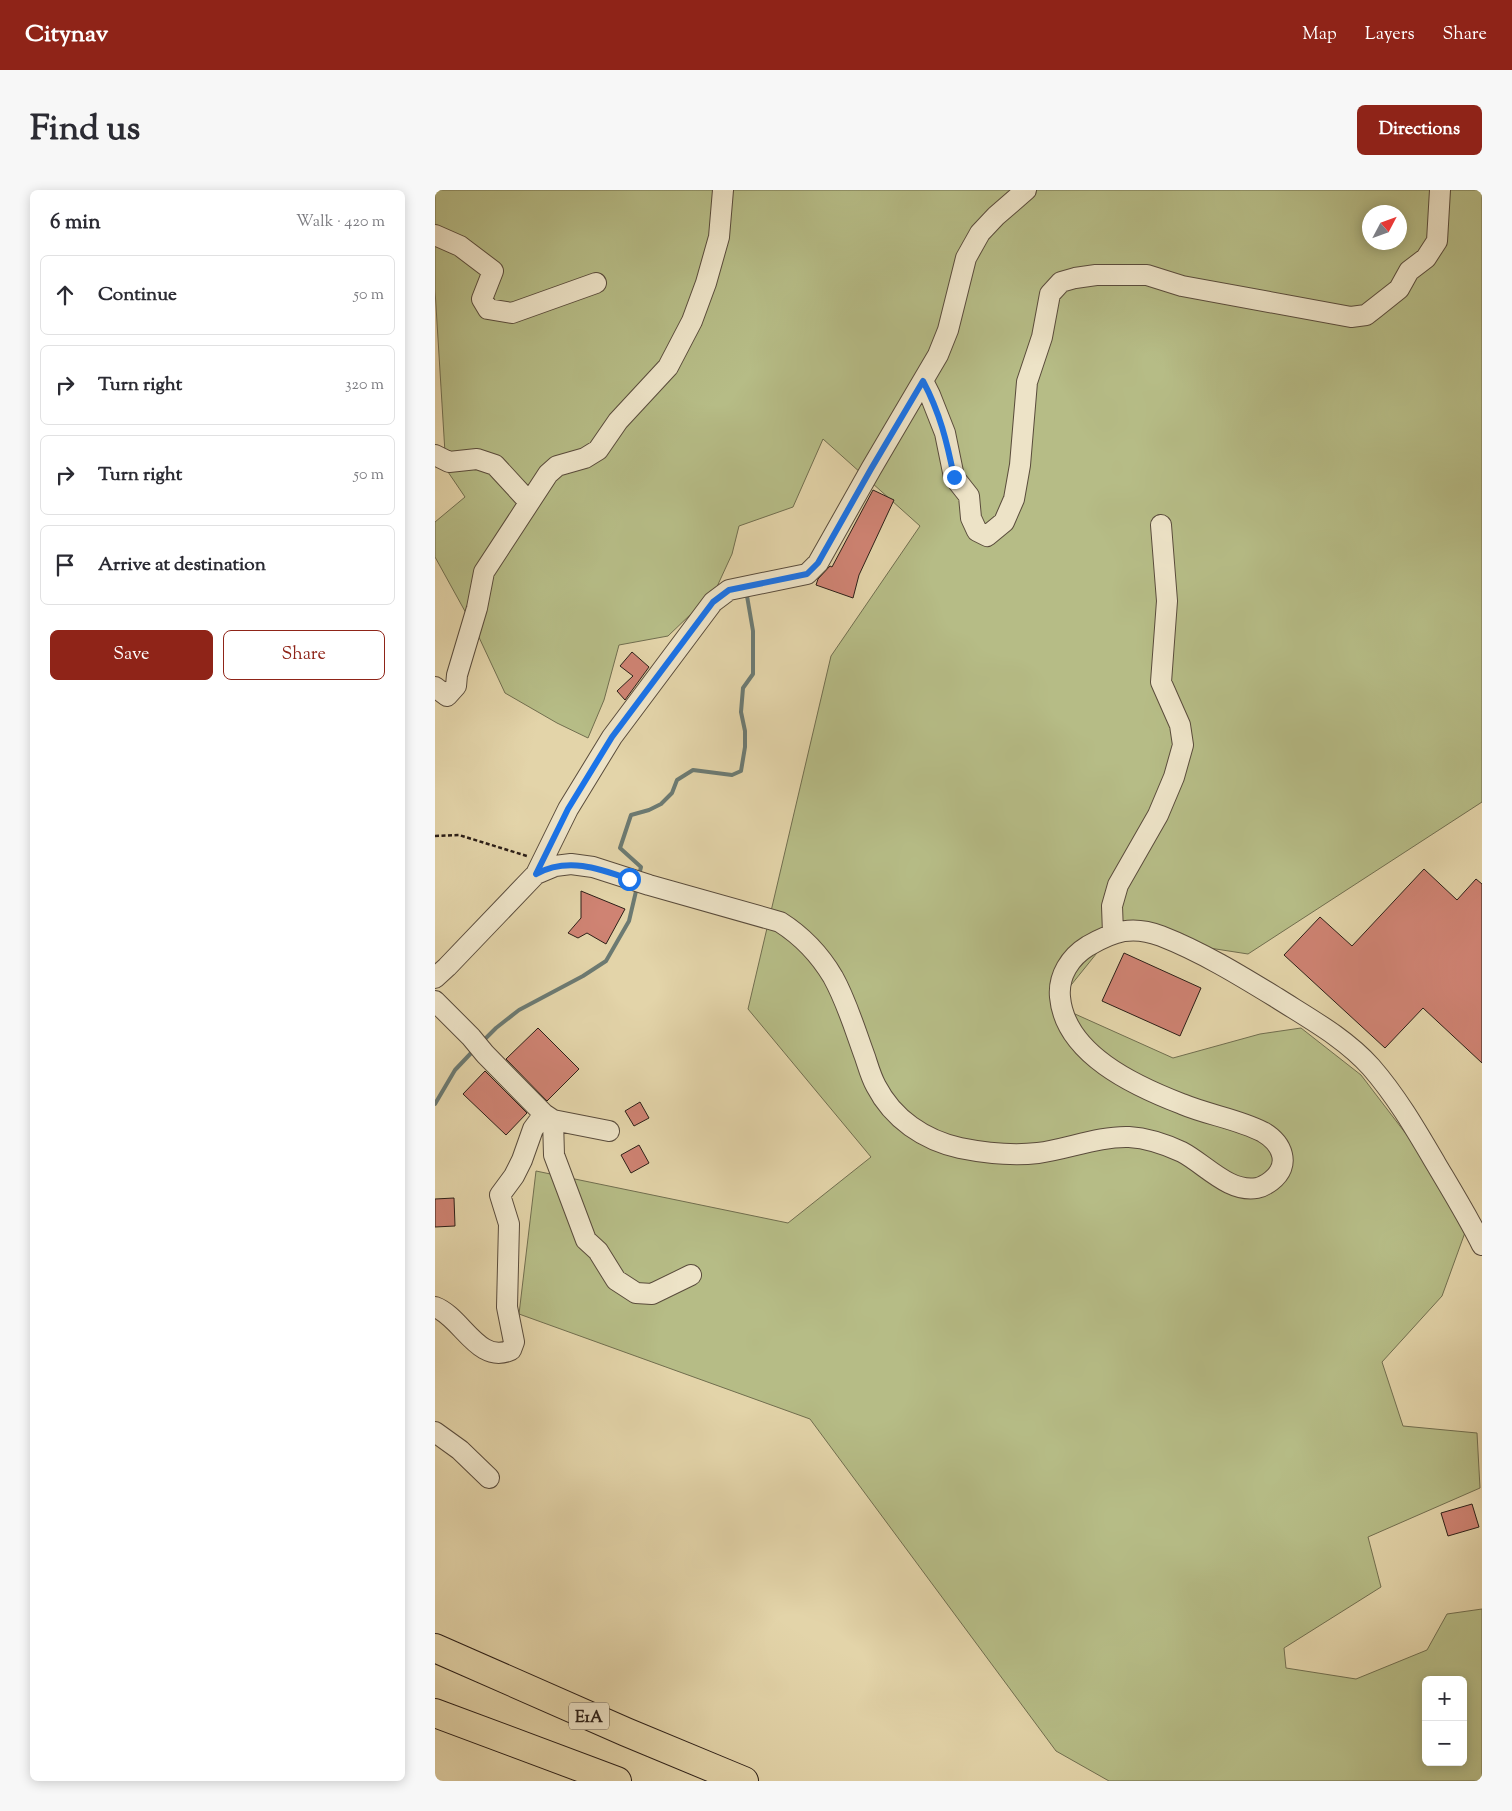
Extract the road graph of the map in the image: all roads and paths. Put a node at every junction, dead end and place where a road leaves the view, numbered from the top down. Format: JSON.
{"nodes":[{"id":1,"x":723,"y":190,"type":"edge"},
{"id":2,"x":1026,"y":190,"type":"edge"},
{"id":3,"x":1440,"y":190,"type":"edge"},
{"id":4,"x":435,"y":235,"type":"edge"},
{"id":5,"x":596,"y":283,"type":"dead end"},
{"id":6,"x":923,"y":381,"type":"junction"},
{"id":7,"x":435,"y":455,"type":"edge"},
{"id":8,"x":529,"y":502,"type":"junction"},
{"id":9,"x":1161,"y":525,"type":"dead end"},
{"id":10,"x":435,"y":687,"type":"edge"},
{"id":11,"x":435,"y":836,"type":"edge"},
{"id":12,"x":539,"y":867,"type":"junction"},
{"id":13,"x":1113,"y":933,"type":"junction"},
{"id":14,"x":435,"y":978,"type":"edge"},
{"id":15,"x":435,"y":1001,"type":"edge"},
{"id":16,"x":549,"y":1117,"type":"junction"},
{"id":17,"x":609,"y":1131,"type":"dead end"},
{"id":18,"x":1482,"y":1245,"type":"edge"},
{"id":19,"x":691,"y":1274,"type":"dead end"},
{"id":20,"x":435,"y":1306,"type":"edge"},
{"id":21,"x":435,"y":1432,"type":"edge"},
{"id":22,"x":489,"y":1478,"type":"dead end"},
{"id":23,"x":435,"y":1648,"type":"edge"},
{"id":24,"x":435,"y":1713,"type":"edge"},
{"id":25,"x":527,"y":1748,"type":"junction"},
{"id":26,"x":605,"y":1781,"type":"edge"},
{"id":27,"x":617,"y":1781,"type":"edge"},
{"id":28,"x":744,"y":1781,"type":"edge"}],
"edges":[{"from":1,"to":8,"type":"street"},
{"from":2,"to":6,"type":"street"},
{"from":3,"to":6,"type":"street"},
{"from":4,"to":5,"type":"street"},
{"from":6,"to":12,"type":"street"},
{"from":7,"to":8,"type":"street"},
{"from":8,"to":10,"type":"street"},
{"from":9,"to":13,"type":"street"},
{"from":11,"to":12,"type":"path"},
{"from":12,"to":13,"type":"street"},
{"from":12,"to":14,"type":"street"},
{"from":13,"to":18,"type":"street"},
{"from":15,"to":16,"type":"street"},
{"from":16,"to":17,"type":"street"},
{"from":16,"to":19,"type":"street"},
{"from":16,"to":20,"type":"street"},
{"from":21,"to":22,"type":"street"},
{"from":23,"to":28,"type":"highway","number":"E1A"},
{"from":24,"to":25,"type":"highway"},
{"from":25,"to":26,"type":"highway"},
{"from":25,"to":27,"type":"highway"}]}
